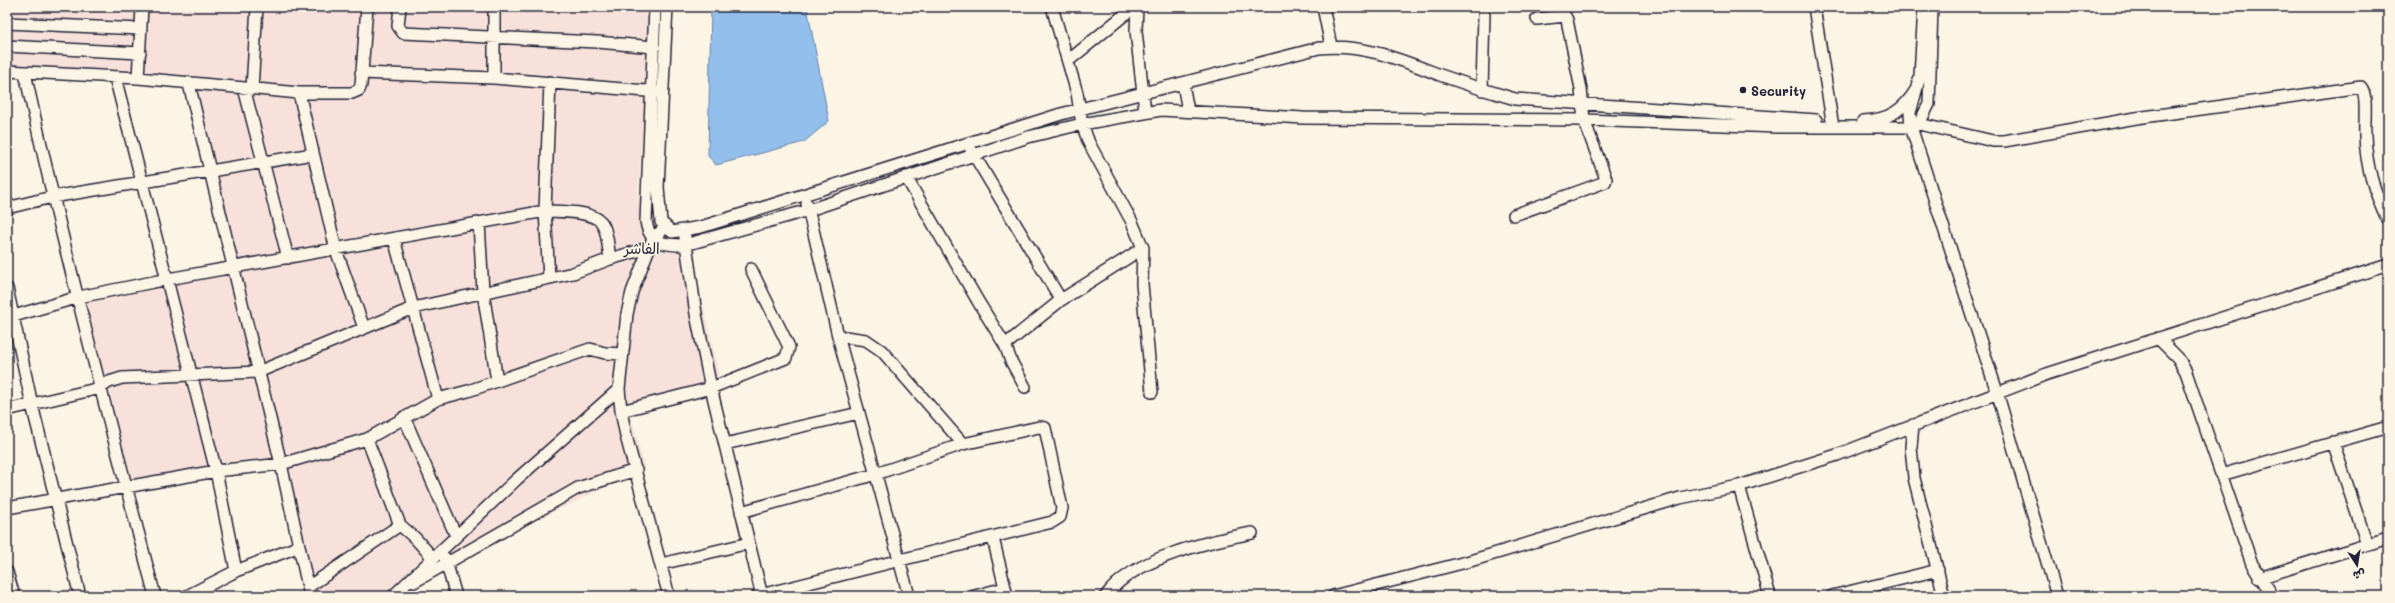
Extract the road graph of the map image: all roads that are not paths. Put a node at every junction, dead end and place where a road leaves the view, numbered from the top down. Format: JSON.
{"nodes":[{"id":1,"x":142,"y":7,"type":"edge"},
{"id":2,"x":257,"y":7,"type":"edge"},
{"id":3,"x":367,"y":7,"type":"edge"},
{"id":4,"x":400,"y":7,"type":"edge"},
{"id":5,"x":494,"y":7,"type":"edge"},
{"id":6,"x":655,"y":7,"type":"edge"},
{"id":7,"x":667,"y":7,"type":"edge"},
{"id":8,"x":1052,"y":7,"type":"edge"},
{"id":9,"x":1134,"y":7,"type":"edge"},
{"id":10,"x":1137,"y":7,"type":"edge"},
{"id":11,"x":1323,"y":7,"type":"edge"},
{"id":12,"x":1814,"y":7,"type":"edge"},
{"id":13,"x":1924,"y":7,"type":"edge"},
{"id":14,"x":1932,"y":7,"type":"edge"},
{"id":15,"x":1484,"y":14,"type":"dead end"},
{"id":16,"x":1537,"y":19,"type":"dead end"},
{"id":17,"x":7,"y":23,"type":"edge"},
{"id":18,"x":141,"y":29,"type":"junction"},
{"id":19,"x":493,"y":38,"type":"junction"},
{"id":20,"x":7,"y":46,"type":"edge"},
{"id":21,"x":1331,"y":46,"type":"junction"},
{"id":22,"x":654,"y":47,"type":"junction"},
{"id":23,"x":140,"y":53,"type":"junction"},
{"id":24,"x":1068,"y":62,"type":"junction"},
{"id":25,"x":7,"y":71,"type":"edge"},
{"id":26,"x":25,"y":73,"type":"junction"},
{"id":27,"x":361,"y":73,"type":"junction"},
{"id":28,"x":115,"y":77,"type":"junction"},
{"id":29,"x":138,"y":78,"type":"junction"},
{"id":30,"x":494,"y":78,"type":"junction"},
{"id":31,"x":550,"y":82,"type":"junction"},
{"id":32,"x":189,"y":84,"type":"junction"},
{"id":33,"x":1183,"y":84,"type":"junction"},
{"id":34,"x":248,"y":88,"type":"junction"},
{"id":35,"x":1917,"y":88,"type":"junction"},
{"id":36,"x":1482,"y":90,"type":"junction"},
{"id":37,"x":657,"y":91,"type":"junction"},
{"id":38,"x":299,"y":93,"type":"junction"},
{"id":39,"x":1143,"y":93,"type":"junction"},
{"id":40,"x":1583,"y":105,"type":"junction"},
{"id":41,"x":1080,"y":110,"type":"junction"},
{"id":42,"x":1188,"y":111,"type":"junction"},
{"id":43,"x":1145,"y":112,"type":"junction"},
{"id":44,"x":1717,"y":119,"type":"junction"},
{"id":45,"x":1584,"y":120,"type":"junction"},
{"id":46,"x":1082,"y":124,"type":"junction"},
{"id":47,"x":1833,"y":124,"type":"junction"},
{"id":48,"x":1024,"y":126,"type":"junction"},
{"id":49,"x":1915,"y":126,"type":"junction"},
{"id":50,"x":1028,"y":137,"type":"junction"},
{"id":51,"x":967,"y":144,"type":"junction"},
{"id":52,"x":313,"y":154,"type":"junction"},
{"id":53,"x":974,"y":156,"type":"junction"},
{"id":54,"x":262,"y":163,"type":"junction"},
{"id":55,"x":879,"y":171,"type":"junction"},
{"id":56,"x":209,"y":172,"type":"junction"},
{"id":57,"x":906,"y":177,"type":"junction"},
{"id":58,"x":143,"y":182,"type":"junction"},
{"id":59,"x":884,"y":184,"type":"junction"},
{"id":60,"x":2375,"y":193,"type":"junction"},
{"id":61,"x":804,"y":195,"type":"junction"},
{"id":62,"x":2388,"y":196,"type":"edge"},
{"id":63,"x":52,"y":197,"type":"junction"},
{"id":64,"x":7,"y":208,"type":"edge"},
{"id":65,"x":808,"y":210,"type":"junction"},
{"id":66,"x":545,"y":211,"type":"junction"},
{"id":67,"x":750,"y":212,"type":"junction"},
{"id":68,"x":1514,"y":215,"type":"dead end"},
{"id":69,"x":2388,"y":220,"type":"edge"},
{"id":70,"x":478,"y":223,"type":"junction"},
{"id":71,"x":754,"y":225,"type":"junction"},
{"id":72,"x":665,"y":228,"type":"junction"},
{"id":73,"x":684,"y":231,"type":"junction"},
{"id":74,"x":394,"y":239,"type":"junction"},
{"id":75,"x":650,"y":243,"type":"junction"},
{"id":76,"x":685,"y":245,"type":"junction"},
{"id":77,"x":1143,"y":248,"type":"junction"},
{"id":78,"x":336,"y":250,"type":"junction"},
{"id":79,"x":288,"y":258,"type":"junction"},
{"id":80,"x":610,"y":259,"type":"junction"},
{"id":81,"x":2388,"y":265,"type":"edge"},
{"id":82,"x":234,"y":268,"type":"junction"},
{"id":83,"x":751,"y":269,"type":"dead end"},
{"id":84,"x":549,"y":278,"type":"junction"},
{"id":85,"x":168,"y":279,"type":"junction"},
{"id":86,"x":7,"y":288,"type":"edge"},
{"id":87,"x":483,"y":292,"type":"junction"},
{"id":88,"x":79,"y":297,"type":"junction"},
{"id":89,"x":1061,"y":300,"type":"junction"},
{"id":90,"x":413,"y":308,"type":"junction"},
{"id":91,"x":11,"y":317,"type":"edge"},
{"id":92,"x":364,"y":328,"type":"junction"},
{"id":93,"x":838,"y":336,"type":"junction"},
{"id":94,"x":2158,"y":338,"type":"junction"},
{"id":95,"x":1005,"y":345,"type":"junction"},
{"id":96,"x":622,"y":354,"type":"junction"},
{"id":97,"x":258,"y":372,"type":"junction"},
{"id":98,"x":190,"y":374,"type":"junction"},
{"id":99,"x":497,"y":381,"type":"junction"},
{"id":100,"x":1026,"y":387,"type":"dead end"},
{"id":101,"x":100,"y":388,"type":"junction"},
{"id":102,"x":711,"y":388,"type":"junction"},
{"id":103,"x":619,"y":390,"type":"junction"},
{"id":104,"x":1152,"y":392,"type":"dead end"},
{"id":105,"x":1997,"y":392,"type":"junction"},
{"id":106,"x":438,"y":399,"type":"junction"},
{"id":107,"x":32,"y":405,"type":"junction"},
{"id":108,"x":7,"y":410,"type":"edge"},
{"id":109,"x":621,"y":411,"type":"junction"},
{"id":110,"x":859,"y":413,"type":"junction"},
{"id":111,"x":404,"y":417,"type":"junction"},
{"id":112,"x":1913,"y":425,"type":"junction"},
{"id":113,"x":2388,"y":427,"type":"edge"},
{"id":114,"x":367,"y":439,"type":"junction"},
{"id":115,"x":2333,"y":442,"type":"junction"},
{"id":116,"x":725,"y":444,"type":"junction"},
{"id":117,"x":963,"y":444,"type":"junction"},
{"id":118,"x":281,"y":464,"type":"junction"},
{"id":119,"x":636,"y":470,"type":"junction"},
{"id":120,"x":216,"y":471,"type":"junction"},
{"id":121,"x":876,"y":474,"type":"junction"},
{"id":122,"x":2221,"y":475,"type":"junction"},
{"id":123,"x":1738,"y":486,"type":"junction"},
{"id":124,"x":126,"y":488,"type":"junction"},
{"id":125,"x":56,"y":499,"type":"junction"},
{"id":126,"x":7,"y":508,"type":"edge"},
{"id":127,"x":741,"y":512,"type":"junction"},
{"id":128,"x":400,"y":525,"type":"junction"},
{"id":129,"x":1252,"y":533,"type":"dead end"},
{"id":130,"x":456,"y":536,"type":"junction"},
{"id":131,"x":993,"y":538,"type":"junction"},
{"id":132,"x":2388,"y":538,"type":"edge"},
{"id":133,"x":749,"y":542,"type":"junction"},
{"id":134,"x":2368,"y":544,"type":"junction"},
{"id":135,"x":297,"y":547,"type":"junction"},
{"id":136,"x":442,"y":549,"type":"junction"},
{"id":137,"x":433,"y":558,"type":"junction"},
{"id":138,"x":899,"y":560,"type":"junction"},
{"id":139,"x":446,"y":563,"type":"junction"},
{"id":140,"x":661,"y":564,"type":"junction"},
{"id":141,"x":1938,"y":570,"type":"junction"},
{"id":142,"x":236,"y":571,"type":"junction"},
{"id":143,"x":7,"y":574,"type":"edge"},
{"id":144,"x":2259,"y":578,"type":"junction"},
{"id":145,"x":309,"y":591,"type":"edge"},
{"id":146,"x":1006,"y":592,"type":"edge"},
{"id":147,"x":395,"y":594,"type":"edge"},
{"id":148,"x":14,"y":596,"type":"edge"},
{"id":149,"x":80,"y":596,"type":"edge"},
{"id":150,"x":155,"y":596,"type":"edge"},
{"id":151,"x":187,"y":596,"type":"edge"},
{"id":152,"x":456,"y":596,"type":"edge"},
{"id":153,"x":669,"y":596,"type":"edge"},
{"id":154,"x":760,"y":596,"type":"edge"},
{"id":155,"x":909,"y":596,"type":"edge"},
{"id":156,"x":974,"y":596,"type":"edge"},
{"id":157,"x":1106,"y":596,"type":"edge"},
{"id":158,"x":1333,"y":596,"type":"edge"},
{"id":159,"x":1770,"y":596,"type":"edge"},
{"id":160,"x":1832,"y":596,"type":"edge"},
{"id":161,"x":1944,"y":596,"type":"edge"},
{"id":162,"x":2057,"y":596,"type":"edge"},
{"id":163,"x":2273,"y":596,"type":"edge"}],
"edges":[{"from":1,"to":18,"type":"street"},
{"from":2,"to":34,"type":"street"},
{"from":3,"to":27,"type":"street"},
{"from":4,"to":19,"type":"street"},
{"from":5,"to":19,"type":"street"},
{"from":6,"to":22,"type":"street"},
{"from":7,"to":37,"type":"street"},
{"from":8,"to":24,"type":"street"},
{"from":9,"to":24,"type":"street"},
{"from":10,"to":39,"type":"street"},
{"from":11,"to":21,"type":"street"},
{"from":12,"to":47,"type":"street"},
{"from":13,"to":35,"type":"street"},
{"from":14,"to":49,"type":"street"},
{"from":15,"to":36,"type":"street"},
{"from":16,"to":40,"type":"street"},
{"from":17,"to":18,"type":"street"},
{"from":18,"to":23,"type":"street"},
{"from":19,"to":22,"type":"street"},
{"from":19,"to":30,"type":"street"},
{"from":20,"to":23,"type":"street"},
{"from":21,"to":33,"type":"street"},
{"from":21,"to":36,"type":"street"},
{"from":22,"to":37,"type":"street"},
{"from":23,"to":29,"type":"street"},
{"from":24,"to":41,"type":"street"},
{"from":25,"to":26,"type":"street"},
{"from":26,"to":28,"type":"street"},
{"from":26,"to":63,"type":"street"},
{"from":27,"to":30,"type":"street"},
{"from":27,"to":38,"type":"street"},
{"from":28,"to":29,"type":"street"},
{"from":28,"to":58,"type":"street"},
{"from":29,"to":32,"type":"street"},
{"from":30,"to":31,"type":"street"},
{"from":31,"to":37,"type":"street"},
{"from":31,"to":66,"type":"street"},
{"from":32,"to":34,"type":"street"},
{"from":32,"to":56,"type":"street"},
{"from":33,"to":39,"type":"street"},
{"from":33,"to":42,"type":"street"},
{"from":34,"to":38,"type":"street"},
{"from":34,"to":54,"type":"street"},
{"from":35,"to":47,"type":"street"},
{"from":35,"to":49,"type":"street"},
{"from":36,"to":40,"type":"street"},
{"from":37,"to":72,"type":"street"},
{"from":37,"to":75,"type":"street"},
{"from":38,"to":52,"type":"street"},
{"from":39,"to":41,"type":"street"},
{"from":39,"to":43,"type":"street"},
{"from":40,"to":44,"type":"street"},
{"from":40,"to":45,"type":"street"},
{"from":41,"to":46,"type":"street"},
{"from":41,"to":48,"type":"street"},
{"from":42,"to":43,"type":"street"},
{"from":42,"to":45,"type":"street"},
{"from":43,"to":46,"type":"street"},
{"from":44,"to":45,"type":"street"},
{"from":44,"to":47,"type":"street"},
{"from":45,"to":68,"type":"street"},
{"from":46,"to":50,"type":"street"},
{"from":46,"to":77,"type":"street"},
{"from":47,"to":49,"type":"street"},
{"from":48,"to":50,"type":"street"},
{"from":48,"to":51,"type":"street"},
{"from":49,"to":60,"type":"street"},
{"from":49,"to":105,"type":"street"},
{"from":50,"to":53,"type":"street"},
{"from":51,"to":53,"type":"street"},
{"from":51,"to":55,"type":"street"},
{"from":52,"to":54,"type":"street"},
{"from":52,"to":78,"type":"street"},
{"from":53,"to":57,"type":"street"},
{"from":53,"to":89,"type":"street"},
{"from":54,"to":56,"type":"street"},
{"from":54,"to":79,"type":"street"},
{"from":55,"to":59,"type":"street"},
{"from":55,"to":61,"type":"street"},
{"from":56,"to":58,"type":"street"},
{"from":56,"to":82,"type":"street"},
{"from":57,"to":59,"type":"street"},
{"from":57,"to":95,"type":"street"},
{"from":58,"to":63,"type":"street"},
{"from":58,"to":85,"type":"street"},
{"from":59,"to":65,"type":"street"},
{"from":60,"to":62,"type":"street"},
{"from":60,"to":69,"type":"street"},
{"from":61,"to":65,"type":"street"},
{"from":61,"to":67,"type":"street"},
{"from":63,"to":64,"type":"street"},
{"from":63,"to":88,"type":"street"},
{"from":65,"to":71,"type":"street"},
{"from":65,"to":93,"type":"street"},
{"from":66,"to":70,"type":"street"},
{"from":66,"to":80,"type":"street"},
{"from":66,"to":84,"type":"street"},
{"from":67,"to":71,"type":"street"},
{"from":67,"to":73,"type":"street"},
{"from":70,"to":74,"type":"street"},
{"from":70,"to":87,"type":"street"},
{"from":71,"to":76,"type":"street"},
{"from":72,"to":73,"type":"street"},
{"from":72,"to":75,"type":"street"},
{"from":73,"to":76,"type":"street"},
{"from":74,"to":78,"type":"street"},
{"from":74,"to":90,"type":"street"},
{"from":75,"to":76,"type":"street"},
{"from":75,"to":80,"type":"street"},
{"from":75,"to":96,"type":"street"},
{"from":76,"to":102,"type":"street"},
{"from":77,"to":89,"type":"street"},
{"from":77,"to":104,"type":"street"},
{"from":78,"to":79,"type":"street"},
{"from":78,"to":92,"type":"street"},
{"from":79,"to":82,"type":"street"},
{"from":80,"to":84,"type":"street"},
{"from":81,"to":94,"type":"street"},
{"from":82,"to":85,"type":"street"},
{"from":82,"to":97,"type":"street"},
{"from":83,"to":102,"type":"street"},
{"from":84,"to":87,"type":"street"},
{"from":85,"to":88,"type":"street"},
{"from":85,"to":98,"type":"street"},
{"from":86,"to":91,"type":"street"},
{"from":87,"to":90,"type":"street"},
{"from":87,"to":99,"type":"street"},
{"from":88,"to":91,"type":"street"},
{"from":88,"to":101,"type":"street"},
{"from":89,"to":95,"type":"street"},
{"from":90,"to":92,"type":"street"},
{"from":90,"to":106,"type":"street"},
{"from":91,"to":107,"type":"street"},
{"from":92,"to":97,"type":"street"},
{"from":93,"to":110,"type":"street"},
{"from":93,"to":117,"type":"street"},
{"from":94,"to":105,"type":"street"},
{"from":94,"to":122,"type":"street"},
{"from":95,"to":100,"type":"street"},
{"from":96,"to":99,"type":"street"},
{"from":96,"to":103,"type":"street"},
{"from":97,"to":98,"type":"street"},
{"from":97,"to":118,"type":"street"},
{"from":98,"to":101,"type":"street"},
{"from":98,"to":120,"type":"street"},
{"from":99,"to":106,"type":"street"},
{"from":101,"to":107,"type":"street"},
{"from":101,"to":124,"type":"street"},
{"from":102,"to":109,"type":"street"},
{"from":102,"to":116,"type":"street"},
{"from":103,"to":109,"type":"street"},
{"from":103,"to":130,"type":"street"},
{"from":105,"to":112,"type":"street"},
{"from":105,"to":162,"type":"street"},
{"from":106,"to":111,"type":"street"},
{"from":107,"to":108,"type":"street"},
{"from":107,"to":125,"type":"street"},
{"from":109,"to":119,"type":"street"},
{"from":110,"to":116,"type":"street"},
{"from":110,"to":121,"type":"street"},
{"from":111,"to":114,"type":"street"},
{"from":111,"to":130,"type":"street"},
{"from":112,"to":123,"type":"street"},
{"from":112,"to":141,"type":"street"},
{"from":113,"to":115,"type":"street"},
{"from":114,"to":118,"type":"street"},
{"from":114,"to":128,"type":"street"},
{"from":115,"to":122,"type":"street"},
{"from":115,"to":134,"type":"street"},
{"from":116,"to":127,"type":"street"},
{"from":117,"to":121,"type":"street"},
{"from":117,"to":131,"type":"street"},
{"from":118,"to":120,"type":"street"},
{"from":118,"to":135,"type":"street"},
{"from":119,"to":139,"type":"street"},
{"from":119,"to":140,"type":"street"},
{"from":120,"to":124,"type":"street"},
{"from":120,"to":142,"type":"street"},
{"from":121,"to":127,"type":"street"},
{"from":121,"to":138,"type":"street"},
{"from":122,"to":144,"type":"street"},
{"from":123,"to":158,"type":"street"},
{"from":123,"to":159,"type":"street"},
{"from":124,"to":125,"type":"street"},
{"from":124,"to":150,"type":"street"},
{"from":125,"to":126,"type":"street"},
{"from":125,"to":149,"type":"street"},
{"from":127,"to":133,"type":"street"},
{"from":128,"to":137,"type":"street"},
{"from":128,"to":145,"type":"street"},
{"from":129,"to":157,"type":"street"},
{"from":130,"to":136,"type":"street"},
{"from":131,"to":138,"type":"street"},
{"from":131,"to":146,"type":"street"},
{"from":132,"to":134,"type":"street"},
{"from":133,"to":140,"type":"street"},
{"from":133,"to":154,"type":"street"},
{"from":134,"to":144,"type":"street"},
{"from":135,"to":142,"type":"street"},
{"from":135,"to":145,"type":"street"},
{"from":136,"to":137,"type":"street"},
{"from":136,"to":139,"type":"street"},
{"from":137,"to":147,"type":"street"},
{"from":138,"to":154,"type":"street"},
{"from":138,"to":155,"type":"street"},
{"from":139,"to":147,"type":"street"},
{"from":139,"to":152,"type":"street"},
{"from":140,"to":153,"type":"street"},
{"from":141,"to":160,"type":"street"},
{"from":141,"to":161,"type":"street"},
{"from":142,"to":151,"type":"street"},
{"from":143,"to":148,"type":"street"},
{"from":144,"to":163,"type":"street"},
{"from":146,"to":156,"type":"street"}]}
